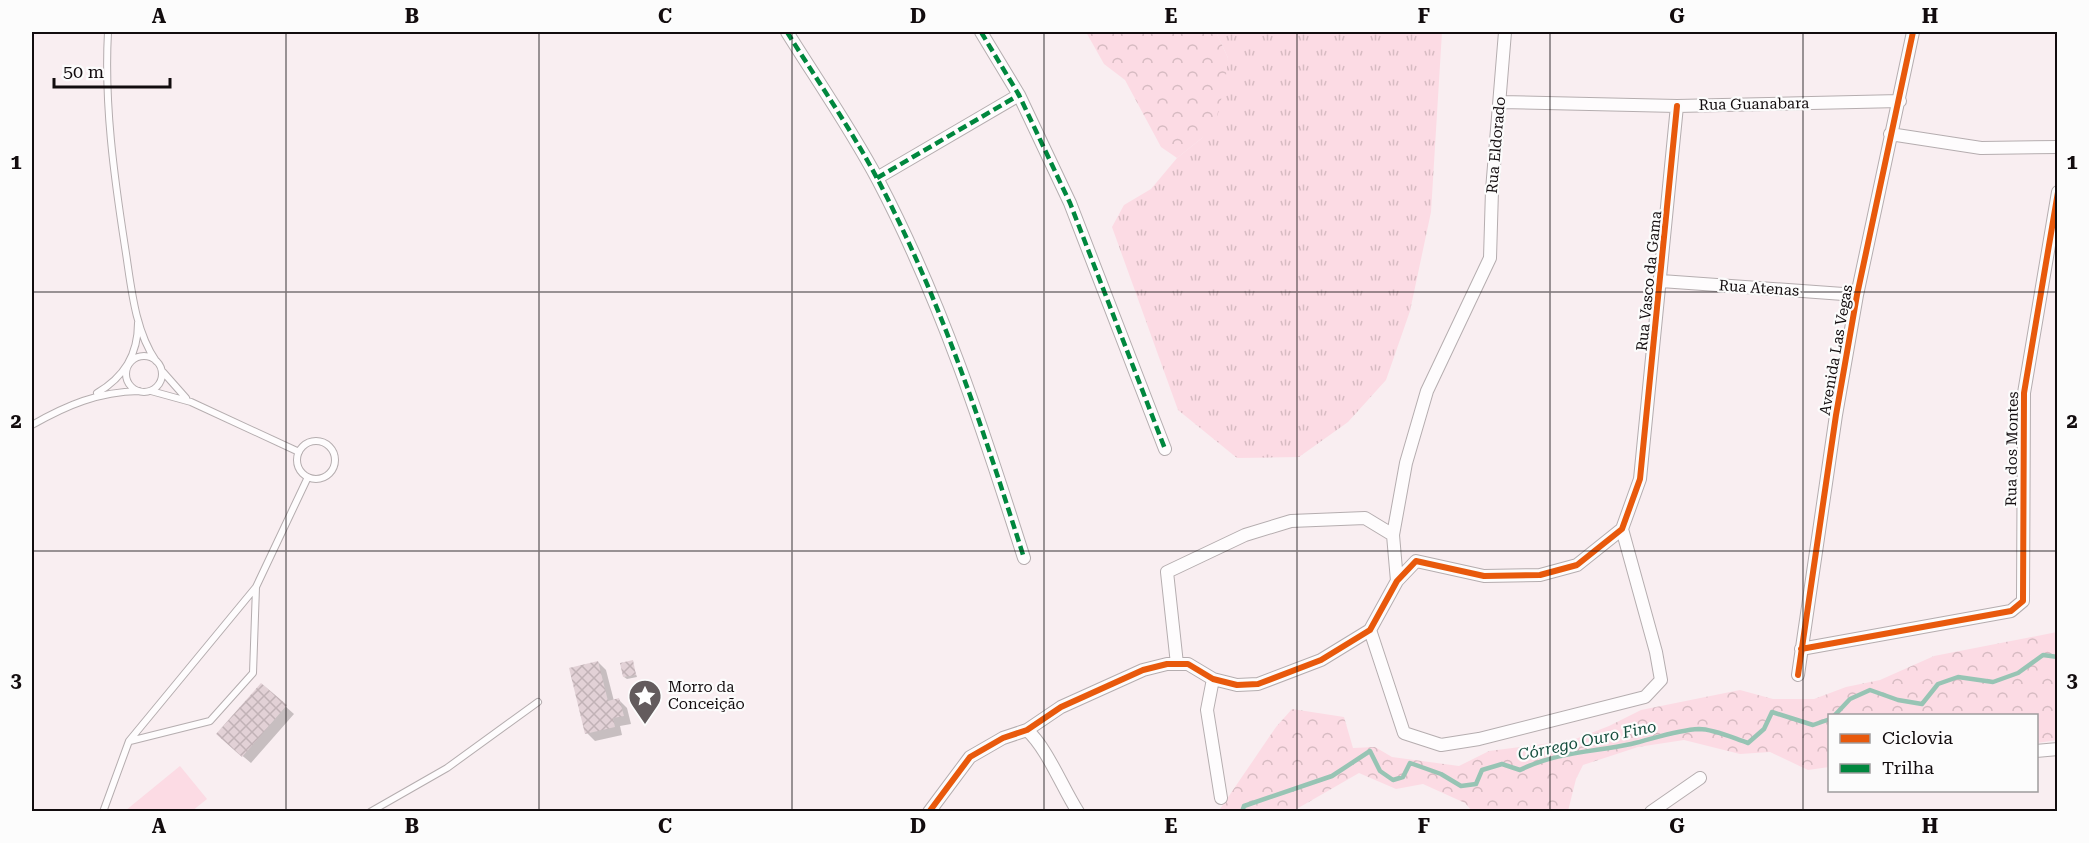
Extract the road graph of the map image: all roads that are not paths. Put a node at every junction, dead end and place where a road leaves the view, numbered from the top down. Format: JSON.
{"nodes":[{"id":1,"x":108,"y":32,"type":"edge"},
{"id":2,"x":787,"y":32,"type":"edge"},
{"id":3,"x":981,"y":32,"type":"edge"},
{"id":4,"x":1505,"y":32,"type":"edge"},
{"id":5,"x":1913,"y":32,"type":"edge"},
{"id":6,"x":1019,"y":95,"type":"junction"},
{"id":7,"x":1900,"y":101,"type":"junction"},
{"id":8,"x":1500,"y":102,"type":"junction"},
{"id":9,"x":1677,"y":106,"type":"junction"},
{"id":10,"x":1890,"y":134,"type":"junction"},
{"id":11,"x":2058,"y":147,"type":"edge"},
{"id":12,"x":877,"y":178,"type":"junction"},
{"id":13,"x":2058,"y":192,"type":"edge"},
{"id":14,"x":1661,"y":281,"type":"junction"},
{"id":15,"x":1857,"y":294,"type":"junction"},
{"id":16,"x":138,"y":318,"type":"junction"},
{"id":17,"x":156,"y":361,"type":"junction"},
{"id":18,"x":130,"y":363,"type":"junction"},
{"id":19,"x":162,"y":371,"type":"junction"},
{"id":20,"x":139,"y":391,"type":"junction"},
{"id":21,"x":151,"y":391,"type":"junction"},
{"id":22,"x":88,"y":397,"type":"junction"},
{"id":23,"x":191,"y":402,"type":"junction"},
{"id":24,"x":32,"y":425,"type":"edge"},
{"id":25,"x":1165,"y":449,"type":"dead end"},
{"id":26,"x":299,"y":452,"type":"junction"},
{"id":27,"x":308,"y":477,"type":"junction"},
{"id":28,"x":1622,"y":529,"type":"junction"},
{"id":29,"x":1393,"y":535,"type":"junction"},
{"id":30,"x":1024,"y":558,"type":"dead end"},
{"id":31,"x":1398,"y":581,"type":"junction"},
{"id":32,"x":256,"y":587,"type":"junction"},
{"id":33,"x":1371,"y":630,"type":"junction"},
{"id":34,"x":1801,"y":649,"type":"junction"},
{"id":35,"x":1177,"y":664,"type":"junction"},
{"id":36,"x":1797,"y":675,"type":"dead end"},
{"id":37,"x":1213,"y":679,"type":"junction"},
{"id":38,"x":538,"y":702,"type":"dead end"},
{"id":39,"x":1028,"y":730,"type":"junction"},
{"id":40,"x":129,"y":741,"type":"junction"},
{"id":41,"x":2058,"y":749,"type":"edge"},
{"id":42,"x":2038,"y":751,"type":"edge"},
{"id":43,"x":1700,"y":778,"type":"dead end"},
{"id":44,"x":1221,"y":798,"type":"dead end"},
{"id":45,"x":103,"y":812,"type":"edge"},
{"id":46,"x":370,"y":812,"type":"edge"},
{"id":47,"x":929,"y":812,"type":"edge"},
{"id":48,"x":1078,"y":812,"type":"edge"},
{"id":49,"x":1651,"y":812,"type":"edge"}],
"edges":[{"from":1,"to":16,"type":"lane"},
{"from":2,"to":12,"type":"street"},
{"from":3,"to":6,"type":"street"},
{"from":4,"to":8,"type":"street","name":"Rua Eldorado"},
{"from":5,"to":7,"type":"street","name":"Avenida Las Vegas"},
{"from":6,"to":12,"type":"street"},
{"from":6,"to":25,"type":"street"},
{"from":7,"to":9,"type":"street","name":"Rua Guanabara"},
{"from":7,"to":10,"type":"street","name":"Avenida Las Vegas"},
{"from":8,"to":9,"type":"street","name":"Rua Guanabara"},
{"from":8,"to":29,"type":"street","name":"Rua Eldorado"},
{"from":9,"to":14,"type":"street","name":"Rua Vasco da Gama"},
{"from":10,"to":11,"type":"street"},
{"from":10,"to":15,"type":"street","name":"Avenida Las Vegas"},
{"from":12,"to":30,"type":"street"},
{"from":13,"to":34,"type":"street","name":"Rua dos Montes"},
{"from":14,"to":15,"type":"street","name":"Rua Atenas"},
{"from":14,"to":28,"type":"street","name":"Rua Vasco da Gama"},
{"from":15,"to":34,"type":"street","name":"Avenida Las Vegas"},
{"from":16,"to":17,"type":"lane"},
{"from":16,"to":18,"type":"lane"},
{"from":17,"to":18,"type":"lane"},
{"from":17,"to":19,"type":"lane"},
{"from":18,"to":20,"type":"lane"},
{"from":18,"to":22,"type":"lane"},
{"from":19,"to":21,"type":"lane"},
{"from":19,"to":23,"type":"lane"},
{"from":20,"to":21,"type":"lane"},
{"from":20,"to":22,"type":"lane"},
{"from":21,"to":23,"type":"lane"},
{"from":22,"to":24,"type":"lane"},
{"from":23,"to":26,"type":"lane"},
{"from":26,"to":27,"type":"lane"},
{"from":26,"to":27,"type":"lane"},
{"from":27,"to":32,"type":"lane"},
{"from":28,"to":31,"type":"street"},
{"from":28,"to":33,"type":"street"},
{"from":29,"to":31,"type":"street"},
{"from":29,"to":35,"type":"street"},
{"from":31,"to":33,"type":"street"},
{"from":32,"to":40,"type":"lane"},
{"from":32,"to":40,"type":"lane"},
{"from":33,"to":37,"type":"street"},
{"from":34,"to":36,"type":"street","name":"Avenida Las Vegas"},
{"from":35,"to":37,"type":"street"},
{"from":35,"to":39,"type":"street"},
{"from":37,"to":44,"type":"street"},
{"from":38,"to":46,"type":"lane"},
{"from":39,"to":47,"type":"street"},
{"from":39,"to":48,"type":"street"},
{"from":40,"to":45,"type":"lane"},
{"from":41,"to":42,"type":"street"},
{"from":43,"to":49,"type":"street"}]}
